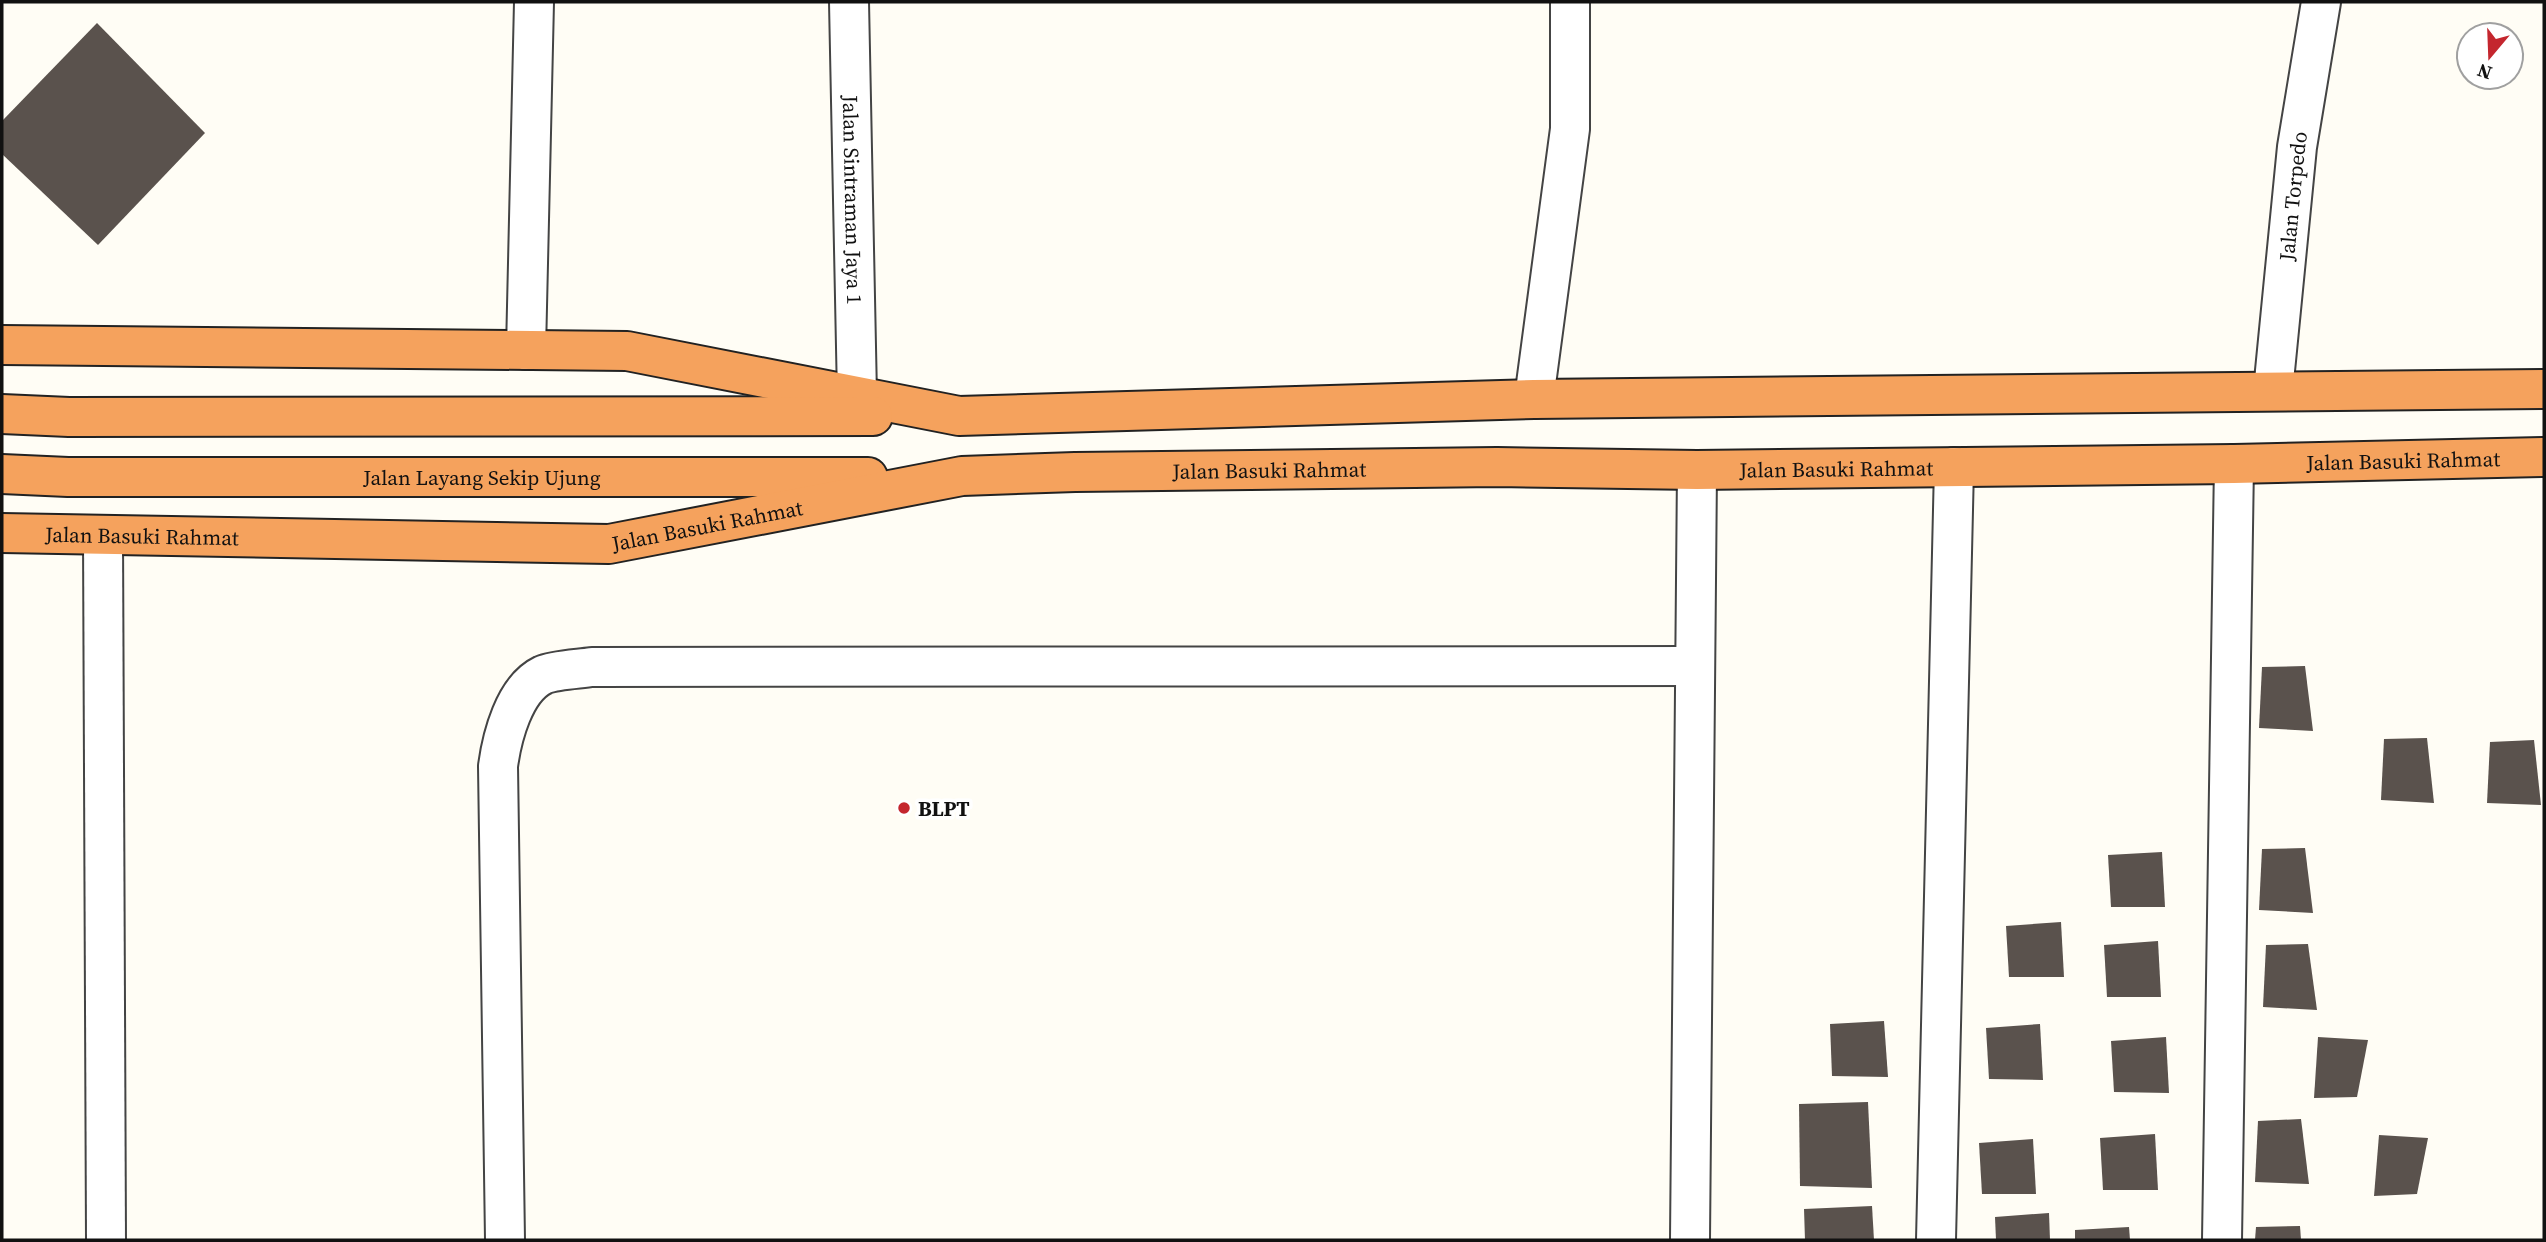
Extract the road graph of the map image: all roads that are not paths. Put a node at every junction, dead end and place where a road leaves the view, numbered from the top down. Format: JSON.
{"nodes":[{"id":1,"x":534,"y":2,"type":"edge"},
{"id":2,"x":849,"y":2,"type":"edge"},
{"id":3,"x":1570,"y":2,"type":"edge"},
{"id":4,"x":2320,"y":2,"type":"edge"},
{"id":5,"x":2,"y":345,"type":"edge"},
{"id":6,"x":526,"y":350,"type":"junction"},
{"id":7,"x":2544,"y":390,"type":"edge"},
{"id":8,"x":2273,"y":391,"type":"junction"},
{"id":9,"x":857,"y":396,"type":"junction"},
{"id":10,"x":1534,"y":399,"type":"junction"},
{"id":11,"x":2,"y":414,"type":"edge"},
{"id":12,"x":959,"y":416,"type":"junction"},
{"id":13,"x":2544,"y":457,"type":"edge"},
{"id":14,"x":2234,"y":464,"type":"junction"},
{"id":15,"x":1954,"y":467,"type":"junction"},
{"id":16,"x":1697,"y":470,"type":"junction"},
{"id":17,"x":2,"y":474,"type":"edge"},
{"id":18,"x":962,"y":476,"type":"junction"},
{"id":19,"x":2,"y":533,"type":"edge"},
{"id":20,"x":103,"y":535,"type":"junction"},
{"id":21,"x":1695,"y":666,"type":"junction"},
{"id":22,"x":106,"y":1240,"type":"edge"},
{"id":23,"x":505,"y":1240,"type":"edge"},
{"id":24,"x":1690,"y":1240,"type":"edge"},
{"id":25,"x":1936,"y":1240,"type":"edge"},
{"id":26,"x":2222,"y":1240,"type":"edge"}],
"edges":[{"from":1,"to":6,"type":"street"},
{"from":2,"to":9,"type":"street","name":"Jalan Sintraman Jaya 1"},
{"from":3,"to":10,"type":"street"},
{"from":4,"to":8,"type":"street","name":"Jalan Torpedo"},
{"from":5,"to":6,"type":"highway"},
{"from":6,"to":9,"type":"highway"},
{"from":7,"to":8,"type":"highway"},
{"from":8,"to":10,"type":"highway"},
{"from":9,"to":12,"type":"highway"},
{"from":10,"to":12,"type":"highway"},
{"from":11,"to":12,"type":"highway"},
{"from":13,"to":14,"type":"highway","name":"Jalan Basuki Rahmat"},
{"from":14,"to":15,"type":"highway","name":"Jalan Basuki Rahmat"},
{"from":14,"to":26,"type":"street"},
{"from":15,"to":16,"type":"highway","name":"Jalan Basuki Rahmat"},
{"from":15,"to":25,"type":"street"},
{"from":16,"to":18,"type":"highway","name":"Jalan Basuki Rahmat"},
{"from":16,"to":21,"type":"street"},
{"from":17,"to":18,"type":"highway","name":"Jalan Layang Sekip Ujung"},
{"from":18,"to":20,"type":"highway","name":"Jalan Basuki Rahmat"},
{"from":19,"to":20,"type":"highway","name":"Jalan Basuki Rahmat"},
{"from":20,"to":22,"type":"street"},
{"from":21,"to":23,"type":"street"},
{"from":21,"to":24,"type":"street"}]}
